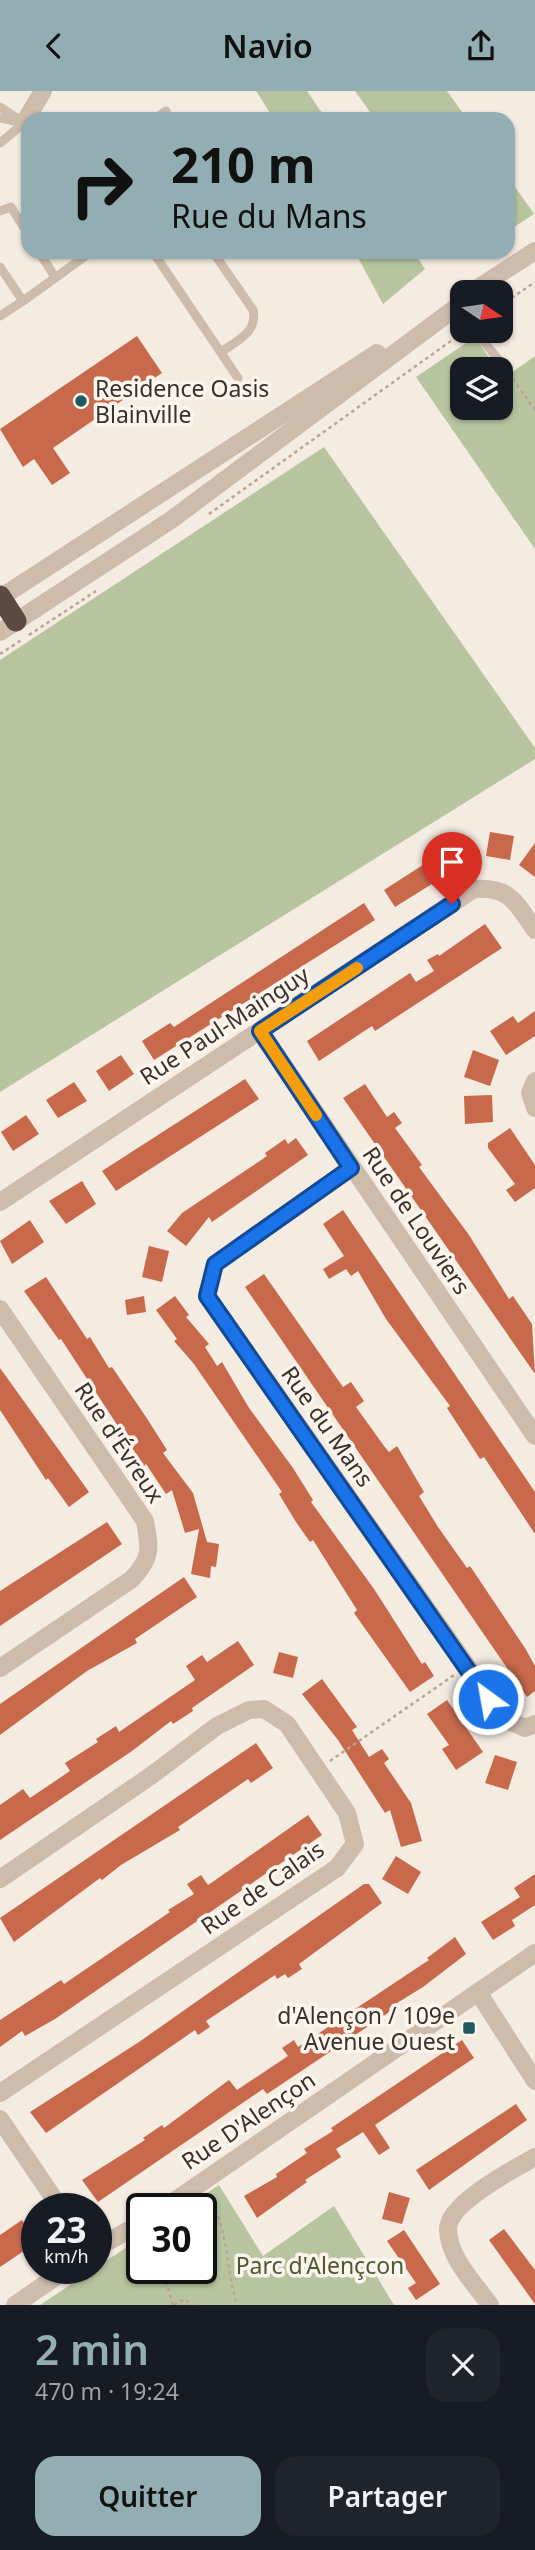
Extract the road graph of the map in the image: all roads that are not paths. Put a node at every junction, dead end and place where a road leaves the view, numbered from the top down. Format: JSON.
{"nodes":[{"id":1,"x":36,"y":94,"type":"edge"},
{"id":2,"x":0,"y":107,"type":"edge"},
{"id":3,"x":31,"y":112,"type":"edge"},
{"id":4,"x":0,"y":118,"type":"edge"},
{"id":5,"x":21,"y":123,"type":"edge"},
{"id":6,"x":21,"y":125,"type":"edge"},
{"id":7,"x":21,"y":131,"type":"edge"},
{"id":8,"x":0,"y":143,"type":"edge"},
{"id":9,"x":0,"y":211,"type":"edge"},
{"id":10,"x":21,"y":223,"type":"edge"},
{"id":11,"x":535,"y":251,"type":"edge"},
{"id":12,"x":43,"y":259,"type":"edge"},
{"id":13,"x":80,"y":259,"type":"edge"},
{"id":14,"x":158,"y":259,"type":"edge"},
{"id":15,"x":218,"y":259,"type":"edge"},
{"id":16,"x":0,"y":267,"type":"edge"},
{"id":17,"x":55,"y":277,"type":"junction"},
{"id":18,"x":492,"y":280,"type":"edge"},
{"id":19,"x":23,"y":301,"type":"junction"},
{"id":20,"x":450,"y":311,"type":"edge"},
{"id":21,"x":450,"y":312,"type":"edge"},
{"id":22,"x":0,"y":316,"type":"edge"},
{"id":23,"x":485,"y":343,"type":"edge"},
{"id":24,"x":221,"y":352,"type":"junction"},
{"id":25,"x":496,"y":357,"type":"edge"},
{"id":26,"x":238,"y":378,"type":"dead end"},
{"id":27,"x":0,"y":597,"type":"edge"},
{"id":28,"x":8,"y":626,"type":"edge"},
{"id":29,"x":535,"y":930,"type":"edge"},
{"id":30,"x":260,"y":1031,"type":"junction"},
{"id":31,"x":535,"y":1081,"type":"edge"},
{"id":32,"x":535,"y":1108,"type":"edge"},
{"id":33,"x":351,"y":1168,"type":"junction"},
{"id":34,"x":0,"y":1202,"type":"edge"},
{"id":35,"x":0,"y":1309,"type":"edge"},
{"id":36,"x":535,"y":1436,"type":"edge"},
{"id":37,"x":0,"y":1668,"type":"edge"},
{"id":38,"x":535,"y":1724,"type":"edge"},
{"id":39,"x":0,"y":1879,"type":"edge"},
{"id":40,"x":535,"y":1953,"type":"edge"},
{"id":41,"x":478,"y":1992,"type":"junction"},
{"id":42,"x":535,"y":2081,"type":"edge"},
{"id":43,"x":0,"y":2093,"type":"edge"},
{"id":44,"x":0,"y":2119,"type":"edge"},
{"id":45,"x":535,"y":2157,"type":"edge"},
{"id":46,"x":50,"y":2193,"type":"edge"},
{"id":47,"x":185,"y":2193,"type":"edge"},
{"id":48,"x":46,"y":2284,"type":"edge"},
{"id":49,"x":16,"y":2305,"type":"edge"},
{"id":50,"x":490,"y":2305,"type":"edge"}],
"edges":[{"from":1,"to":3,"type":"street"},
{"from":2,"to":5,"type":"lane"},
{"from":4,"to":6,"type":"lane"},
{"from":7,"to":8,"type":"lane"},
{"from":9,"to":10,"type":"lane"},
{"from":11,"to":18,"type":"street"},
{"from":12,"to":17,"type":"lane"},
{"from":13,"to":17,"type":"lane"},
{"from":14,"to":24,"type":"lane"},
{"from":15,"to":24,"type":"lane"},
{"from":16,"to":19,"type":"lane"},
{"from":17,"to":19,"type":"lane"},
{"from":19,"to":22,"type":"lane"},
{"from":20,"to":27,"type":"street"},
{"from":21,"to":28,"type":"street"},
{"from":23,"to":25,"type":"lane"},
{"from":24,"to":26,"type":"lane"},
{"from":27,"to":28,"type":"highway"},
{"from":29,"to":30,"type":"street","name":"Rue Paul-Mainguy"},
{"from":30,"to":33,"type":"street","name":"Rue de Louviers"},
{"from":30,"to":34,"type":"street","name":"Rue Paul-Mainguy"},
{"from":31,"to":32,"type":"street"},
{"from":33,"to":36,"type":"street","name":"Rue de Louviers"},
{"from":33,"to":38,"type":"street","name":"Rue du Mans"},
{"from":35,"to":37,"type":"street","name":"Rue d'Évreux"},
{"from":39,"to":43,"type":"street","name":"Rue de Calais"},
{"from":40,"to":41,"type":"street","name":"Rue D'Alençon"},
{"from":41,"to":42,"type":"street"},
{"from":41,"to":47,"type":"street","name":"Rue D'Alençon"},
{"from":44,"to":46,"type":"street"},
{"from":45,"to":50,"type":"street"},
{"from":48,"to":49,"type":"street"}]}
